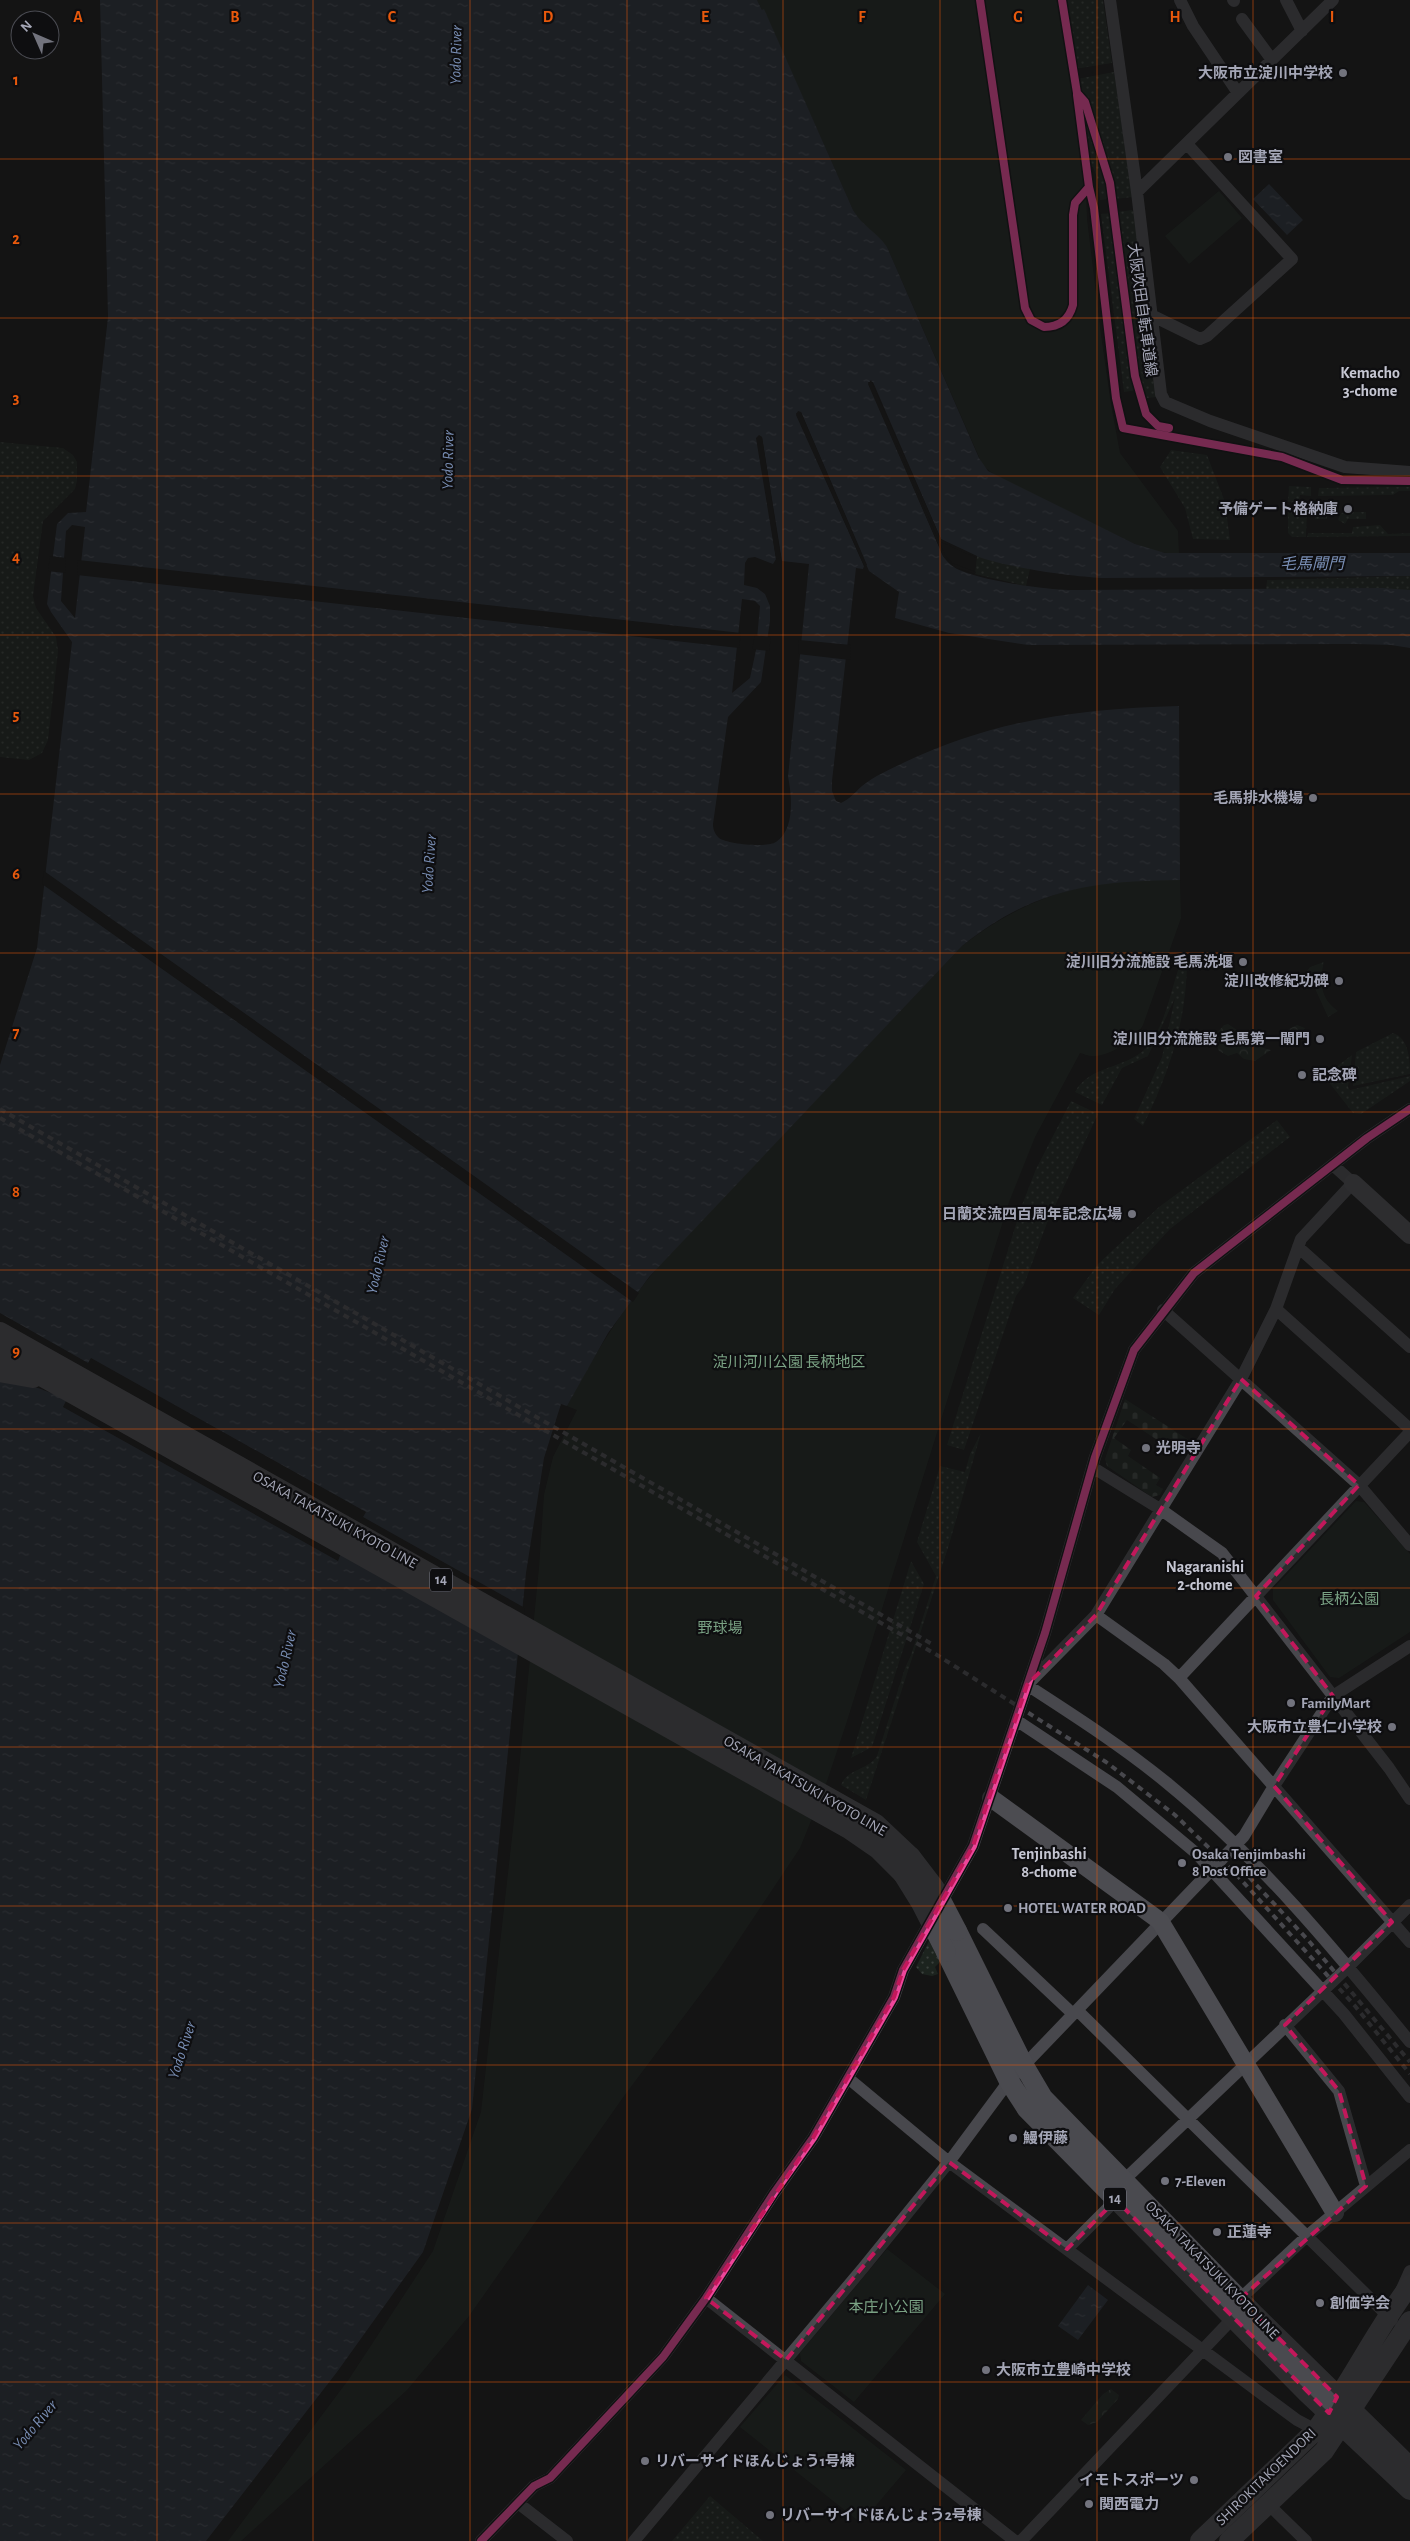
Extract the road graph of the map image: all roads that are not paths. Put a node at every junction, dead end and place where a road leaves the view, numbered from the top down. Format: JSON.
{"nodes":[{"id":1,"x":1110,"y":0,"type":"edge"},
{"id":2,"x":1180,"y":0,"type":"edge"},
{"id":3,"x":1286,"y":0,"type":"edge"},
{"id":4,"x":1334,"y":0,"type":"edge"},
{"id":5,"x":1242,"y":19,"type":"dead end"},
{"id":6,"x":1302,"y":31,"type":"junction"},
{"id":7,"x":1272,"y":60,"type":"junction"},
{"id":8,"x":1238,"y":93,"type":"junction"},
{"id":9,"x":1187,"y":144,"type":"junction"},
{"id":10,"x":1138,"y":192,"type":"junction"},
{"id":11,"x":1153,"y":316,"type":"junction"},
{"id":12,"x":1410,"y":472,"type":"edge"},
{"id":13,"x":1410,"y":1109,"type":"edge"},
{"id":14,"x":1334,"y":1166,"type":"junction"},
{"id":15,"x":1353,"y":1183,"type":"junction"},
{"id":16,"x":1410,"y":1235,"type":"edge"},
{"id":17,"x":1298,"y":1247,"type":"junction"},
{"id":18,"x":1276,"y":1309,"type":"junction"},
{"id":19,"x":1163,"y":1310,"type":"junction"},
{"id":20,"x":0,"y":1332,"type":"edge"},
{"id":21,"x":1410,"y":1347,"type":"edge"},
{"id":22,"x":0,"y":1353,"type":"edge"},
{"id":23,"x":0,"y":1372,"type":"edge"},
{"id":24,"x":1241,"y":1379,"type":"junction"},
{"id":25,"x":54,"y":1383,"type":"junction"},
{"id":26,"x":1410,"y":1430,"type":"edge"},
{"id":27,"x":1092,"y":1467,"type":"junction"},
{"id":28,"x":1359,"y":1485,"type":"junction"},
{"id":29,"x":1160,"y":1509,"type":"junction"},
{"id":30,"x":1410,"y":1545,"type":"edge"},
{"id":31,"x":1255,"y":1596,"type":"junction"},
{"id":32,"x":1096,"y":1615,"type":"junction"},
{"id":33,"x":1410,"y":1646,"type":"edge"},
{"id":34,"x":1179,"y":1678,"type":"junction"},
{"id":35,"x":1027,"y":1686,"type":"junction"},
{"id":36,"x":1333,"y":1696,"type":"junction"},
{"id":37,"x":1016,"y":1720,"type":"junction"},
{"id":38,"x":1274,"y":1786,"type":"junction"},
{"id":39,"x":991,"y":1798,"type":"junction"},
{"id":40,"x":1410,"y":1799,"type":"edge"},
{"id":41,"x":878,"y":1838,"type":"junction"},
{"id":42,"x":1234,"y":1848,"type":"junction"},
{"id":43,"x":907,"y":1866,"type":"junction"},
{"id":44,"x":1215,"y":1866,"type":"junction"},
{"id":45,"x":1410,"y":1905,"type":"edge"},
{"id":46,"x":1160,"y":1921,"type":"junction"},
{"id":47,"x":1392,"y":1922,"type":"junction"},
{"id":48,"x":984,"y":1929,"type":"dead end"},
{"id":49,"x":1410,"y":1942,"type":"edge"},
{"id":50,"x":1348,"y":1967,"type":"junction"},
{"id":51,"x":1322,"y":1990,"type":"junction"},
{"id":52,"x":1075,"y":2012,"type":"junction"},
{"id":53,"x":1286,"y":2025,"type":"junction"},
{"id":54,"x":1410,"y":2042,"type":"edge"},
{"id":55,"x":1023,"y":2064,"type":"junction"},
{"id":56,"x":1244,"y":2064,"type":"junction"},
{"id":57,"x":848,"y":2078,"type":"junction"},
{"id":58,"x":1009,"y":2080,"type":"junction"},
{"id":59,"x":1410,"y":2097,"type":"edge"},
{"id":60,"x":1188,"y":2120,"type":"junction"},
{"id":61,"x":1410,"y":2150,"type":"edge"},
{"id":62,"x":949,"y":2162,"type":"junction"},
{"id":63,"x":1124,"y":2180,"type":"junction"},
{"id":64,"x":1366,"y":2186,"type":"junction"},
{"id":65,"x":1116,"y":2200,"type":"junction"},
{"id":66,"x":1335,"y":2213,"type":"junction"},
{"id":67,"x":1307,"y":2236,"type":"junction"},
{"id":68,"x":1067,"y":2249,"type":"junction"},
{"id":69,"x":1410,"y":2271,"type":"edge"},
{"id":70,"x":1410,"y":2285,"type":"edge"},
{"id":71,"x":706,"y":2298,"type":"junction"},
{"id":72,"x":1240,"y":2300,"type":"junction"},
{"id":73,"x":1391,"y":2310,"type":"junction"},
{"id":74,"x":1233,"y":2318,"type":"junction"},
{"id":75,"x":1408,"y":2329,"type":"edge"},
{"id":76,"x":1202,"y":2350,"type":"junction"},
{"id":77,"x":786,"y":2360,"type":"junction"},
{"id":78,"x":1340,"y":2411,"type":"junction"},
{"id":79,"x":1316,"y":2430,"type":"junction"},
{"id":80,"x":1410,"y":2467,"type":"edge"},
{"id":81,"x":1410,"y":2490,"type":"edge"},
{"id":82,"x":518,"y":2503,"type":"junction"},
{"id":83,"x":1269,"y":2505,"type":"junction"},
{"id":84,"x":1023,"y":2540,"type":"edge"},
{"id":85,"x":481,"y":2541,"type":"edge"},
{"id":86,"x":567,"y":2541,"type":"edge"},
{"id":87,"x":634,"y":2541,"type":"edge"},
{"id":88,"x":1200,"y":2541,"type":"edge"},
{"id":89,"x":1229,"y":2541,"type":"edge"},
{"id":90,"x":1306,"y":2541,"type":"edge"}],
"edges":[{"from":1,"to":10,"type":"street"},
{"from":2,"to":8,"type":"street"},
{"from":3,"to":6,"type":"street"},
{"from":4,"to":6,"type":"street"},
{"from":5,"to":7,"type":"street"},
{"from":6,"to":7,"type":"street"},
{"from":7,"to":8,"type":"street"},
{"from":8,"to":9,"type":"street"},
{"from":9,"to":10,"type":"street"},
{"from":9,"to":11,"type":"street"},
{"from":10,"to":11,"type":"street"},
{"from":11,"to":12,"type":"street"},
{"from":13,"to":14,"type":"street"},
{"from":14,"to":15,"type":"street"},
{"from":14,"to":19,"type":"street"},
{"from":15,"to":16,"type":"street"},
{"from":15,"to":17,"type":"street"},
{"from":17,"to":18,"type":"street"},
{"from":17,"to":21,"type":"street"},
{"from":18,"to":24,"type":"street"},
{"from":18,"to":26,"type":"street"},
{"from":19,"to":24,"type":"street"},
{"from":19,"to":27,"type":"street"},
{"from":20,"to":41,"type":"main road","name":"OSAKA TAKATSUKI KYOTO LINE","number":"14"},
{"from":22,"to":25,"type":"main road","name":"OSAKA TAKATSUKI KYOTO LINE","number":"14"},
{"from":23,"to":25,"type":"main road","name":"OSAKA TAKATSUKI KYOTO LINE","number":"14"},
{"from":24,"to":28,"type":"street"},
{"from":24,"to":29,"type":"street"},
{"from":25,"to":41,"type":"main road","name":"OSAKA TAKATSUKI KYOTO LINE","number":"14"},
{"from":26,"to":28,"type":"street"},
{"from":27,"to":29,"type":"street"},
{"from":27,"to":35,"type":"street"},
{"from":28,"to":30,"type":"street"},
{"from":28,"to":31,"type":"street"},
{"from":29,"to":31,"type":"street"},
{"from":29,"to":32,"type":"street"},
{"from":31,"to":34,"type":"street"},
{"from":31,"to":36,"type":"street"},
{"from":32,"to":34,"type":"street"},
{"from":32,"to":35,"type":"street"},
{"from":33,"to":36,"type":"street"},
{"from":34,"to":38,"type":"street"},
{"from":35,"to":37,"type":"street"},
{"from":35,"to":42,"type":"street"},
{"from":36,"to":38,"type":"street"},
{"from":36,"to":40,"type":"street"},
{"from":37,"to":39,"type":"street"},
{"from":37,"to":44,"type":"street"},
{"from":38,"to":42,"type":"street"},
{"from":38,"to":47,"type":"street"},
{"from":39,"to":46,"type":"street"},
{"from":39,"to":57,"type":"street"},
{"from":41,"to":43,"type":"main road","name":"OSAKA TAKATSUKI KYOTO LINE","number":"14"},
{"from":42,"to":44,"type":"street"},
{"from":42,"to":50,"type":"street"},
{"from":43,"to":55,"type":"main road","name":"OSAKA TAKATSUKI KYOTO LINE","number":"14","bridge":true},
{"from":43,"to":58,"type":"main road","name":"OSAKA TAKATSUKI KYOTO LINE","number":"14","bridge":true},
{"from":44,"to":46,"type":"street"},
{"from":44,"to":51,"type":"street"},
{"from":45,"to":47,"type":"street"},
{"from":46,"to":52,"type":"street"},
{"from":46,"to":56,"type":"street"},
{"from":47,"to":49,"type":"street"},
{"from":47,"to":50,"type":"street"},
{"from":48,"to":52,"type":"street"},
{"from":50,"to":51,"type":"street"},
{"from":50,"to":54,"type":"street"},
{"from":51,"to":53,"type":"street"},
{"from":51,"to":59,"type":"street"},
{"from":52,"to":55,"type":"street"},
{"from":52,"to":60,"type":"street"},
{"from":53,"to":56,"type":"street"},
{"from":53,"to":64,"type":"street"},
{"from":55,"to":58,"type":"street"},
{"from":55,"to":63,"type":"main road","name":"OSAKA TAKATSUKI KYOTO LINE","number":"14"},
{"from":56,"to":60,"type":"street"},
{"from":56,"to":66,"type":"street"},
{"from":57,"to":62,"type":"street"},
{"from":57,"to":71,"type":"street"},
{"from":58,"to":62,"type":"street"},
{"from":58,"to":65,"type":"main road","name":"OSAKA TAKATSUKI KYOTO LINE","number":"14"},
{"from":60,"to":63,"type":"street"},
{"from":60,"to":67,"type":"street"},
{"from":61,"to":64,"type":"street"},
{"from":62,"to":68,"type":"street"},
{"from":62,"to":77,"type":"street"},
{"from":63,"to":72,"type":"main road","name":"OSAKA TAKATSUKI KYOTO LINE","number":"14"},
{"from":64,"to":66,"type":"street"},
{"from":65,"to":68,"type":"street"},
{"from":65,"to":74,"type":"main road","name":"OSAKA TAKATSUKI KYOTO LINE","number":"14"},
{"from":66,"to":67,"type":"street"},
{"from":67,"to":72,"type":"street"},
{"from":67,"to":73,"type":"street"},
{"from":68,"to":76,"type":"street"},
{"from":69,"to":73,"type":"street"},
{"from":70,"to":73,"type":"main road","name":"SHIROKITAKOENDORI"},
{"from":71,"to":77,"type":"street"},
{"from":71,"to":82,"type":"street"},
{"from":72,"to":78,"type":"main road","name":"OSAKA TAKATSUKI KYOTO LINE","number":"14"},
{"from":73,"to":75,"type":"street"},
{"from":73,"to":78,"type":"main road","name":"SHIROKITAKOENDORI"},
{"from":74,"to":76,"type":"street"},
{"from":74,"to":78,"type":"main road","name":"OSAKA TAKATSUKI KYOTO LINE","number":"14"},
{"from":75,"to":78,"type":"main road","name":"SHIROKITAKOENDORI"},
{"from":76,"to":79,"type":"street"},
{"from":76,"to":84,"type":"street"},
{"from":77,"to":84,"type":"street"},
{"from":77,"to":87,"type":"street"},
{"from":78,"to":79,"type":"main road","name":"SHIROKITAKOENDORI"},
{"from":78,"to":80,"type":"main road","name":"OSAKA TAKATSUKI KYOTO LINE","number":"14"},
{"from":78,"to":81,"type":"main road","name":"OSAKA TAKATSUKI KYOTO LINE","number":"14"},
{"from":78,"to":83,"type":"main road","name":"SHIROKITAKOENDORI"},
{"from":79,"to":88,"type":"main road","name":"SHIROKITAKOENDORI"},
{"from":82,"to":85,"type":"street"},
{"from":82,"to":86,"type":"street"},
{"from":83,"to":89,"type":"main road","name":"SHIROKITAKOENDORI"},
{"from":83,"to":90,"type":"street"}]}
